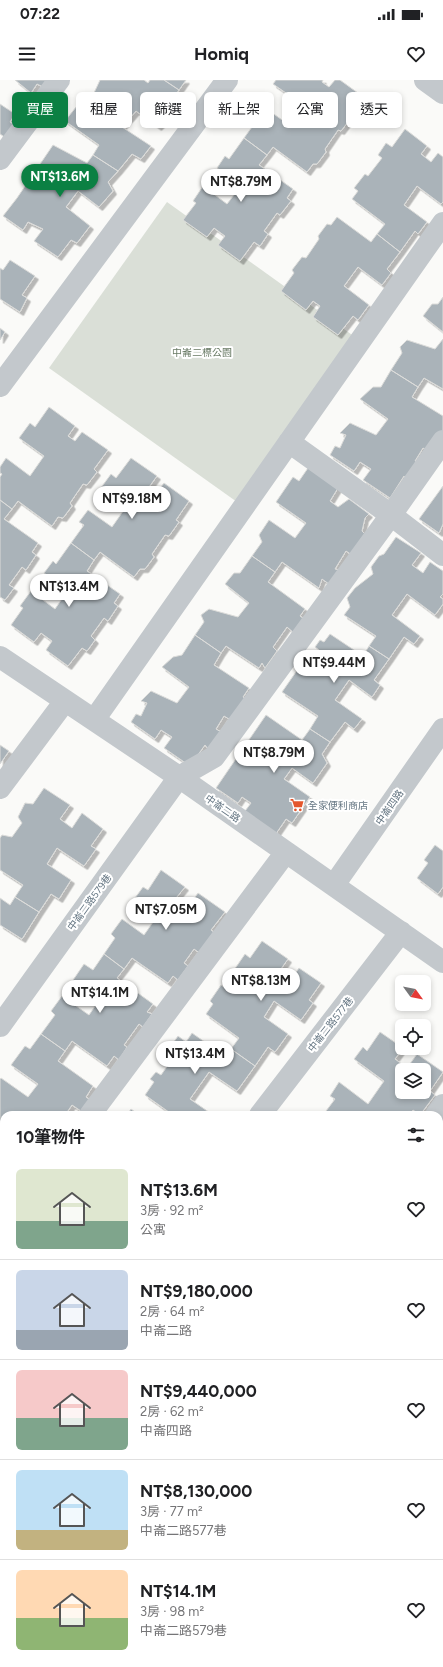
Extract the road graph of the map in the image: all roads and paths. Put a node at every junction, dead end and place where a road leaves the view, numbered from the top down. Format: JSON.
{"nodes":[{"id":1,"x":59,"y":80,"type":"edge"},
{"id":2,"x":227,"y":80,"type":"edge"},
{"id":3,"x":425,"y":80,"type":"edge"},
{"id":4,"x":443,"y":93,"type":"edge"},
{"id":5,"x":0,"y":159,"type":"edge"},
{"id":6,"x":443,"y":224,"type":"edge"},
{"id":7,"x":0,"y":386,"type":"edge"},
{"id":8,"x":443,"y":441,"type":"edge"},
{"id":9,"x":289,"y":442,"type":"junction"},
{"id":10,"x":391,"y":515,"type":"junction"},
{"id":11,"x":443,"y":555,"type":"edge"},
{"id":12,"x":0,"y":657,"type":"edge"},
{"id":13,"x":65,"y":700,"type":"junction"},
{"id":14,"x":94,"y":720,"type":"junction"},
{"id":15,"x":443,"y":729,"type":"edge"},
{"id":16,"x":179,"y":777,"type":"junction"},
{"id":17,"x":0,"y":788,"type":"edge"},
{"id":18,"x":286,"y":852,"type":"junction"},
{"id":19,"x":334,"y":885,"type":"junction"},
{"id":20,"x":401,"y":932,"type":"junction"},
{"id":21,"x":443,"y":962,"type":"edge"},
{"id":22,"x":0,"y":1026,"type":"edge"},
{"id":23,"x":93,"y":1111,"type":"edge"},
{"id":24,"x":263,"y":1111,"type":"edge"}],
"edges":[{"from":1,"to":5,"type":"street"},
{"from":2,"to":7,"type":"street"},
{"from":3,"to":4,"type":"street"},
{"from":6,"to":9,"type":"street"},
{"from":8,"to":10,"type":"street"},
{"from":9,"to":10,"type":"street"},
{"from":9,"to":14,"type":"street"},
{"from":10,"to":11,"type":"street"},
{"from":10,"to":16,"type":"street"},
{"from":12,"to":13,"type":"street","name":"中崙二路"},
{"from":13,"to":14,"type":"street","name":"中崙二路"},
{"from":13,"to":17,"type":"street"},
{"from":14,"to":16,"type":"street","name":"中崙二路"},
{"from":15,"to":19,"type":"street","name":"中崙四路"},
{"from":16,"to":18,"type":"street","name":"中崙二路"},
{"from":16,"to":22,"type":"street","name":"中崙二路579巷"},
{"from":18,"to":19,"type":"street","name":"中崙二路"},
{"from":18,"to":23,"type":"street"},
{"from":19,"to":20,"type":"street","name":"中崙二路"},
{"from":20,"to":21,"type":"street","name":"中崙二路"},
{"from":20,"to":24,"type":"street","name":"中崙二路577巷"}]}
